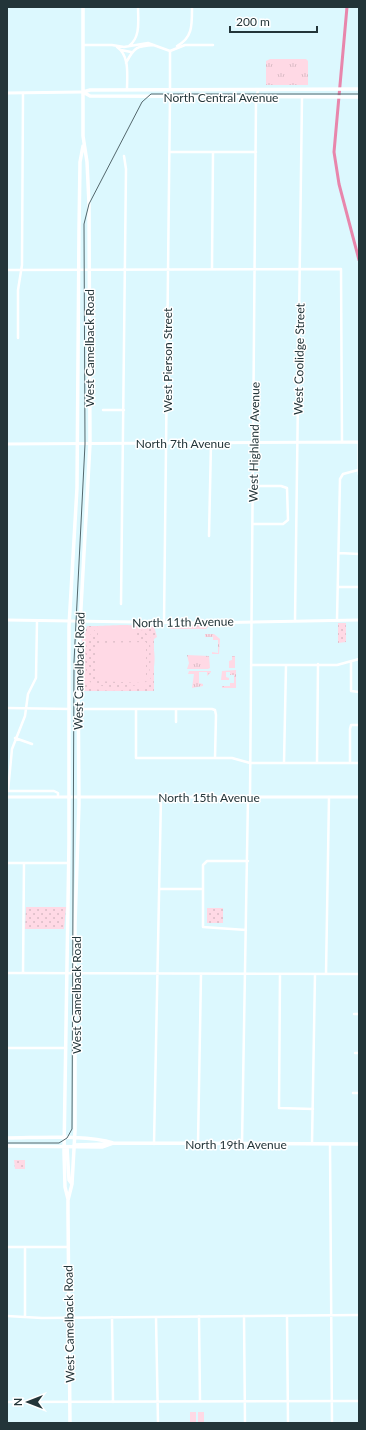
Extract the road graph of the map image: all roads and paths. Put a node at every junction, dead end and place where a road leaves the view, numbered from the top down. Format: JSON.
{"nodes":[{"id":1,"x":83,"y":7,"type":"edge"},
{"id":2,"x":138,"y":7,"type":"edge"},
{"id":3,"x":192,"y":7,"type":"edge"},
{"id":4,"x":83,"y":45,"type":"junction"},
{"id":5,"x":114,"y":45,"type":"junction"},
{"id":6,"x":157,"y":45,"type":"junction"},
{"id":7,"x":213,"y":45,"type":"dead end"},
{"id":8,"x":127,"y":47,"type":"junction"},
{"id":9,"x":121,"y":50,"type":"junction"},
{"id":10,"x":172,"y":50,"type":"junction"},
{"id":11,"x":132,"y":51,"type":"junction"},
{"id":12,"x":126,"y":63,"type":"junction"},
{"id":13,"x":258,"y":88,"type":"junction"},
{"id":14,"x":170,"y":89,"type":"junction"},
{"id":15,"x":359,"y":89,"type":"edge"},
{"id":16,"x":127,"y":90,"type":"junction"},
{"id":17,"x":7,"y":92,"type":"edge"},
{"id":18,"x":83,"y":92,"type":"junction"},
{"id":19,"x":23,"y":93,"type":"junction"},
{"id":20,"x":170,"y":97,"type":"junction"},
{"id":21,"x":256,"y":97,"type":"junction"},
{"id":22,"x":302,"y":97,"type":"junction"},
{"id":23,"x":359,"y":97,"type":"edge"},
{"id":24,"x":84,"y":142,"type":"junction"},
{"id":25,"x":170,"y":152,"type":"junction"},
{"id":26,"x":213,"y":152,"type":"junction"},
{"id":27,"x":256,"y":152,"type":"junction"},
{"id":28,"x":124,"y":156,"type":"dead end"},
{"id":29,"x":80,"y":167,"type":"junction"},
{"id":30,"x":88,"y":178,"type":"junction"},
{"id":31,"x":168,"y":268,"type":"junction"},
{"id":32,"x":212,"y":268,"type":"junction"},
{"id":33,"x":78,"y":269,"type":"junction"},
{"id":34,"x":88,"y":269,"type":"junction"},
{"id":35,"x":125,"y":269,"type":"junction"},
{"id":36,"x":255,"y":269,"type":"junction"},
{"id":37,"x":300,"y":269,"type":"junction"},
{"id":38,"x":7,"y":270,"type":"edge"},
{"id":39,"x":21,"y":270,"type":"junction"},
{"id":40,"x":18,"y":338,"type":"dead end"},
{"id":41,"x":103,"y":410,"type":"dead end"},
{"id":42,"x":124,"y":410,"type":"junction"},
{"id":43,"x":342,"y":442,"type":"junction"},
{"id":44,"x":359,"y":442,"type":"edge"},
{"id":45,"x":211,"y":443,"type":"junction"},
{"id":46,"x":254,"y":443,"type":"junction"},
{"id":47,"x":298,"y":443,"type":"junction"},
{"id":48,"x":7,"y":444,"type":"edge"},
{"id":49,"x":78,"y":444,"type":"junction"},
{"id":50,"x":90,"y":444,"type":"junction"},
{"id":51,"x":124,"y":444,"type":"junction"},
{"id":52,"x":167,"y":444,"type":"junction"},
{"id":53,"x":359,"y":472,"type":"edge"},
{"id":54,"x":253,"y":486,"type":"junction"},
{"id":55,"x":253,"y":524,"type":"junction"},
{"id":56,"x":209,"y":536,"type":"dead end"},
{"id":57,"x":338,"y":553,"type":"junction"},
{"id":58,"x":359,"y":554,"type":"edge"},
{"id":59,"x":338,"y":587,"type":"junction"},
{"id":60,"x":359,"y":587,"type":"edge"},
{"id":61,"x":121,"y":604,"type":"dead end"},
{"id":62,"x":7,"y":620,"type":"edge"},
{"id":63,"x":337,"y":620,"type":"junction"},
{"id":64,"x":359,"y":620,"type":"edge"},
{"id":65,"x":37,"y":621,"type":"junction"},
{"id":66,"x":70,"y":621,"type":"junction"},
{"id":67,"x":252,"y":621,"type":"junction"},
{"id":68,"x":295,"y":621,"type":"junction"},
{"id":69,"x":80,"y":622,"type":"junction"},
{"id":70,"x":164,"y":622,"type":"junction"},
{"id":71,"x":359,"y":659,"type":"edge"},
{"id":72,"x":351,"y":662,"type":"junction"},
{"id":73,"x":251,"y":664,"type":"junction"},
{"id":74,"x":318,"y":664,"type":"junction"},
{"id":75,"x":286,"y":665,"type":"junction"},
{"id":76,"x":359,"y":692,"type":"edge"},
{"id":77,"x":7,"y":708,"type":"edge"},
{"id":78,"x":26,"y":709,"type":"junction"},
{"id":79,"x":70,"y":709,"type":"junction"},
{"id":80,"x":77,"y":709,"type":"junction"},
{"id":81,"x":136,"y":709,"type":"junction"},
{"id":82,"x":176,"y":709,"type":"junction"},
{"id":83,"x":176,"y":722,"type":"dead end"},
{"id":84,"x":359,"y":725,"type":"edge"},
{"id":85,"x":15,"y":738,"type":"junction"},
{"id":86,"x":32,"y":744,"type":"dead end"},
{"id":87,"x":215,"y":758,"type":"junction"},
{"id":88,"x":350,"y":762,"type":"junction"},
{"id":89,"x":250,"y":763,"type":"junction"},
{"id":90,"x":284,"y":763,"type":"junction"},
{"id":91,"x":317,"y":763,"type":"junction"},
{"id":92,"x":359,"y":763,"type":"edge"},
{"id":93,"x":8,"y":791,"type":"edge"},
{"id":94,"x":27,"y":791,"type":"junction"},
{"id":95,"x":7,"y":796,"type":"edge"},
{"id":96,"x":27,"y":797,"type":"junction"},
{"id":97,"x":58,"y":797,"type":"junction"},
{"id":98,"x":69,"y":797,"type":"junction"},
{"id":99,"x":79,"y":797,"type":"junction"},
{"id":100,"x":161,"y":797,"type":"junction"},
{"id":101,"x":249,"y":797,"type":"junction"},
{"id":102,"x":329,"y":797,"type":"junction"},
{"id":103,"x":359,"y":797,"type":"edge"},
{"id":104,"x":248,"y":861,"type":"junction"},
{"id":105,"x":7,"y":863,"type":"edge"},
{"id":106,"x":24,"y":863,"type":"junction"},
{"id":107,"x":69,"y":863,"type":"junction"},
{"id":108,"x":159,"y":889,"type":"junction"},
{"id":109,"x":202,"y":889,"type":"junction"},
{"id":110,"x":246,"y":930,"type":"junction"},
{"id":111,"x":7,"y":973,"type":"edge"},
{"id":112,"x":23,"y":973,"type":"junction"},
{"id":113,"x":66,"y":973,"type":"junction"},
{"id":114,"x":76,"y":973,"type":"junction"},
{"id":115,"x":158,"y":973,"type":"junction"},
{"id":116,"x":201,"y":974,"type":"junction"},
{"id":117,"x":246,"y":974,"type":"junction"},
{"id":118,"x":280,"y":974,"type":"junction"},
{"id":119,"x":315,"y":974,"type":"junction"},
{"id":120,"x":326,"y":974,"type":"junction"},
{"id":121,"x":359,"y":974,"type":"edge"},
{"id":122,"x":354,"y":1014,"type":"dead end"},
{"id":123,"x":359,"y":1014,"type":"edge"},
{"id":124,"x":7,"y":1048,"type":"edge"},
{"id":125,"x":67,"y":1048,"type":"junction"},
{"id":126,"x":355,"y":1053,"type":"dead end"},
{"id":127,"x":359,"y":1053,"type":"edge"},
{"id":128,"x":353,"y":1093,"type":"dead end"},
{"id":129,"x":359,"y":1093,"type":"edge"},
{"id":130,"x":313,"y":1109,"type":"junction"},
{"id":131,"x":7,"y":1138,"type":"edge"},
{"id":132,"x":75,"y":1138,"type":"junction"},
{"id":133,"x":65,"y":1140,"type":"junction"},
{"id":134,"x":113,"y":1143,"type":"junction"},
{"id":135,"x":154,"y":1144,"type":"junction"},
{"id":136,"x":198,"y":1144,"type":"junction"},
{"id":137,"x":242,"y":1144,"type":"junction"},
{"id":138,"x":312,"y":1144,"type":"junction"},
{"id":139,"x":330,"y":1144,"type":"junction"},
{"id":140,"x":359,"y":1144,"type":"edge"},
{"id":141,"x":7,"y":1146,"type":"edge"},
{"id":142,"x":75,"y":1146,"type":"junction"},
{"id":143,"x":66,"y":1147,"type":"junction"},
{"id":144,"x":72,"y":1184,"type":"junction"},
{"id":145,"x":68,"y":1200,"type":"junction"},
{"id":146,"x":7,"y":1247,"type":"edge"},
{"id":147,"x":68,"y":1247,"type":"junction"},
{"id":148,"x":24,"y":1248,"type":"junction"},
{"id":149,"x":359,"y":1315,"type":"edge"},
{"id":150,"x":7,"y":1316,"type":"edge"},
{"id":151,"x":199,"y":1316,"type":"junction"},
{"id":152,"x":244,"y":1316,"type":"junction"},
{"id":153,"x":288,"y":1316,"type":"junction"},
{"id":154,"x":331,"y":1316,"type":"junction"},
{"id":155,"x":25,"y":1317,"type":"junction"},
{"id":156,"x":69,"y":1317,"type":"junction"},
{"id":157,"x":112,"y":1317,"type":"junction"},
{"id":158,"x":156,"y":1317,"type":"junction"},
{"id":159,"x":200,"y":1401,"type":"junction"},
{"id":160,"x":244,"y":1401,"type":"junction"},
{"id":161,"x":288,"y":1401,"type":"junction"},
{"id":162,"x":332,"y":1401,"type":"junction"},
{"id":163,"x":359,"y":1401,"type":"edge"},
{"id":164,"x":7,"y":1402,"type":"edge"},
{"id":165,"x":70,"y":1402,"type":"junction"},
{"id":166,"x":113,"y":1402,"type":"junction"},
{"id":167,"x":157,"y":1402,"type":"junction"},
{"id":168,"x":70,"y":1423,"type":"edge"},
{"id":169,"x":158,"y":1423,"type":"edge"},
{"id":170,"x":245,"y":1423,"type":"edge"},
{"id":171,"x":288,"y":1423,"type":"edge"},
{"id":172,"x":332,"y":1423,"type":"edge"}],
"edges":[{"from":1,"to":4,"type":"main road","name":"West Camelback Road"},
{"from":2,"to":8,"type":"street"},
{"from":3,"to":10,"type":"street"},
{"from":4,"to":5,"type":"street"},
{"from":4,"to":18,"type":"main road","name":"West Camelback Road"},
{"from":5,"to":8,"type":"street"},
{"from":5,"to":9,"type":"street"},
{"from":6,"to":8,"type":"street"},
{"from":6,"to":10,"type":"street"},
{"from":6,"to":11,"type":"street"},
{"from":7,"to":10,"type":"street"},
{"from":9,"to":11,"type":"street"},
{"from":9,"to":12,"type":"street"},
{"from":10,"to":14,"type":"street"},
{"from":11,"to":12,"type":"street"},
{"from":12,"to":16,"type":"street"},
{"from":13,"to":14,"type":"main road","name":"North Central Avenue"},
{"from":13,"to":15,"type":"main road","name":"North Central Avenue"},
{"from":13,"to":21,"type":"street","name":"West Highland Avenue"},
{"from":14,"to":16,"type":"main road","name":"North Central Avenue"},
{"from":16,"to":18,"type":"main road","name":"North Central Avenue"},
{"from":17,"to":19,"type":"street","name":"North Central Avenue"},
{"from":18,"to":19,"type":"street","name":"North Central Avenue"},
{"from":18,"to":20,"type":"main road","name":"North Central Avenue"},
{"from":18,"to":24,"type":"main road","name":"West Camelback Road"},
{"from":19,"to":39,"type":"street"},
{"from":20,"to":21,"type":"main road","name":"North Central Avenue"},
{"from":20,"to":25,"type":"street","name":"West Pierson Street"},
{"from":21,"to":22,"type":"main road","name":"North Central Avenue"},
{"from":21,"to":27,"type":"street","name":"West Highland Avenue"},
{"from":22,"to":23,"type":"main road","name":"North Central Avenue"},
{"from":22,"to":37,"type":"street","name":"West Coolidge Street"},
{"from":24,"to":29,"type":"main road","name":"West Camelback Road"},
{"from":24,"to":30,"type":"main road","name":"West Camelback Road"},
{"from":25,"to":26,"type":"street"},
{"from":25,"to":31,"type":"street","name":"West Pierson Street"},
{"from":26,"to":27,"type":"street"},
{"from":26,"to":32,"type":"street"},
{"from":27,"to":36,"type":"street","name":"West Highland Avenue"},
{"from":28,"to":35,"type":"street"},
{"from":29,"to":30,"type":"main road"},
{"from":29,"to":33,"type":"main road","name":"West Camelback Road"},
{"from":30,"to":34,"type":"main road","name":"West Camelback Road"},
{"from":31,"to":32,"type":"street"},
{"from":31,"to":35,"type":"street"},
{"from":31,"to":52,"type":"street","name":"West Pierson Street"},
{"from":32,"to":36,"type":"street"},
{"from":33,"to":34,"type":"street"},
{"from":33,"to":39,"type":"street"},
{"from":33,"to":49,"type":"main road","name":"West Camelback Road"},
{"from":34,"to":35,"type":"street"},
{"from":34,"to":50,"type":"main road","name":"West Camelback Road"},
{"from":35,"to":42,"type":"street"},
{"from":36,"to":37,"type":"street"},
{"from":36,"to":46,"type":"street","name":"West Highland Avenue"},
{"from":37,"to":43,"type":"street"},
{"from":37,"to":47,"type":"street","name":"West Coolidge Street"},
{"from":38,"to":39,"type":"street"},
{"from":39,"to":40,"type":"street"},
{"from":41,"to":42,"type":"street"},
{"from":42,"to":51,"type":"street"},
{"from":43,"to":44,"type":"street","name":"North 7th Avenue"},
{"from":43,"to":47,"type":"street","name":"North 7th Avenue"},
{"from":44,"to":53,"type":"street"},
{"from":45,"to":46,"type":"street","name":"North 7th Avenue"},
{"from":45,"to":52,"type":"street","name":"North 7th Avenue"},
{"from":45,"to":56,"type":"street"},
{"from":46,"to":47,"type":"street","name":"North 7th Avenue"},
{"from":46,"to":54,"type":"street","name":"West Highland Avenue"},
{"from":47,"to":68,"type":"street","name":"West Coolidge Street"},
{"from":48,"to":49,"type":"street","name":"North 7th Avenue"},
{"from":49,"to":50,"type":"street","name":"North 7th Avenue"},
{"from":49,"to":66,"type":"main road","name":"West Camelback Road"},
{"from":50,"to":51,"type":"street","name":"North 7th Avenue"},
{"from":50,"to":69,"type":"main road","name":"West Camelback Road"},
{"from":51,"to":52,"type":"street","name":"North 7th Avenue"},
{"from":51,"to":61,"type":"street"},
{"from":52,"to":70,"type":"street","name":"West Pierson Street"},
{"from":53,"to":57,"type":"street"},
{"from":54,"to":55,"type":"street","name":"West Highland Avenue"},
{"from":54,"to":55,"type":"street"},
{"from":55,"to":67,"type":"street","name":"West Highland Avenue"},
{"from":57,"to":58,"type":"street"},
{"from":57,"to":59,"type":"street"},
{"from":59,"to":60,"type":"street"},
{"from":59,"to":63,"type":"street"},
{"from":62,"to":65,"type":"street","name":"North 11th Avenue"},
{"from":63,"to":64,"type":"street","name":"North 11th Avenue"},
{"from":63,"to":68,"type":"street","name":"North 11th Avenue"},
{"from":65,"to":66,"type":"street","name":"North 11th Avenue"},
{"from":65,"to":78,"type":"street"},
{"from":66,"to":69,"type":"street","name":"North 11th Avenue"},
{"from":66,"to":79,"type":"main road","name":"West Camelback Road"},
{"from":67,"to":68,"type":"street","name":"North 11th Avenue"},
{"from":67,"to":70,"type":"street","name":"North 11th Avenue"},
{"from":67,"to":73,"type":"street","name":"West Highland Avenue"},
{"from":69,"to":70,"type":"street","name":"North 11th Avenue"},
{"from":69,"to":80,"type":"main road","name":"West Camelback Road"},
{"from":71,"to":72,"type":"street"},
{"from":72,"to":74,"type":"street"},
{"from":72,"to":76,"type":"street"},
{"from":73,"to":75,"type":"street"},
{"from":73,"to":89,"type":"street","name":"West Highland Avenue"},
{"from":74,"to":75,"type":"street"},
{"from":74,"to":91,"type":"street"},
{"from":75,"to":90,"type":"street"},
{"from":77,"to":78,"type":"street"},
{"from":78,"to":79,"type":"street"},
{"from":78,"to":85,"type":"street"},
{"from":79,"to":98,"type":"main road","name":"West Camelback Road"},
{"from":80,"to":81,"type":"street"},
{"from":80,"to":99,"type":"main road","name":"West Camelback Road"},
{"from":81,"to":82,"type":"street"},
{"from":81,"to":87,"type":"street"},
{"from":82,"to":83,"type":"street"},
{"from":82,"to":87,"type":"street"},
{"from":84,"to":88,"type":"street"},
{"from":85,"to":86,"type":"street"},
{"from":85,"to":93,"type":"street"},
{"from":87,"to":89,"type":"street"},
{"from":88,"to":91,"type":"street"},
{"from":88,"to":92,"type":"street"},
{"from":89,"to":90,"type":"street"},
{"from":89,"to":101,"type":"street","name":"West Highland Avenue"},
{"from":90,"to":91,"type":"street"},
{"from":93,"to":94,"type":"street","name":"North 15th Avenue"},
{"from":94,"to":96,"type":"street"},
{"from":94,"to":97,"type":"street","name":"North 15th Avenue"},
{"from":95,"to":96,"type":"street","name":"North 15th Avenue"},
{"from":96,"to":97,"type":"street","name":"North 15th Avenue"},
{"from":97,"to":98,"type":"street","name":"North 15th Avenue"},
{"from":98,"to":99,"type":"street","name":"North 15th Avenue"},
{"from":98,"to":107,"type":"main road","name":"West Camelback Road"},
{"from":99,"to":100,"type":"street","name":"North 15th Avenue"},
{"from":99,"to":114,"type":"main road","name":"West Camelback Road"},
{"from":100,"to":101,"type":"street","name":"North 15th Avenue"},
{"from":100,"to":108,"type":"street"},
{"from":101,"to":102,"type":"street","name":"North 15th Avenue"},
{"from":101,"to":104,"type":"street","name":"West Highland Avenue"},
{"from":102,"to":103,"type":"street","name":"North 15th Avenue"},
{"from":102,"to":120,"type":"street"},
{"from":104,"to":109,"type":"street"},
{"from":104,"to":110,"type":"street","name":"West Highland Avenue"},
{"from":105,"to":106,"type":"street"},
{"from":106,"to":107,"type":"street"},
{"from":106,"to":112,"type":"street"},
{"from":107,"to":113,"type":"main road","name":"West Camelback Road"},
{"from":108,"to":109,"type":"street"},
{"from":108,"to":115,"type":"street"},
{"from":109,"to":110,"type":"street"},
{"from":110,"to":117,"type":"street","name":"West Highland Avenue"},
{"from":111,"to":112,"type":"street"},
{"from":112,"to":113,"type":"street"},
{"from":113,"to":114,"type":"street"},
{"from":113,"to":125,"type":"main road","name":"West Camelback Road"},
{"from":114,"to":115,"type":"street"},
{"from":114,"to":132,"type":"main road","name":"West Camelback Road"},
{"from":115,"to":116,"type":"street"},
{"from":115,"to":135,"type":"street"},
{"from":116,"to":117,"type":"street"},
{"from":116,"to":136,"type":"street"},
{"from":117,"to":118,"type":"street"},
{"from":117,"to":137,"type":"street","name":"West Highland Avenue"},
{"from":118,"to":119,"type":"street"},
{"from":118,"to":130,"type":"street"},
{"from":119,"to":120,"type":"street"},
{"from":119,"to":130,"type":"street"},
{"from":120,"to":121,"type":"street"},
{"from":122,"to":123,"type":"street"},
{"from":124,"to":125,"type":"street"},
{"from":125,"to":133,"type":"main road","name":"West Camelback Road"},
{"from":126,"to":127,"type":"street"},
{"from":128,"to":129,"type":"street"},
{"from":130,"to":138,"type":"street"},
{"from":131,"to":133,"type":"main road","name":"North 19th Avenue"},
{"from":132,"to":133,"type":"main road","name":"North 19th Avenue"},
{"from":132,"to":134,"type":"main road","name":"North 19th Avenue"},
{"from":132,"to":142,"type":"main road","name":"West Camelback Road"},
{"from":133,"to":143,"type":"main road","name":"West Camelback Road"},
{"from":134,"to":135,"type":"main road","name":"North 19th Avenue"},
{"from":134,"to":142,"type":"main road","name":"North 19th Avenue"},
{"from":135,"to":136,"type":"main road","name":"North 19th Avenue"},
{"from":136,"to":137,"type":"main road","name":"North 19th Avenue"},
{"from":137,"to":138,"type":"main road","name":"North 19th Avenue"},
{"from":138,"to":139,"type":"main road","name":"North 19th Avenue"},
{"from":139,"to":140,"type":"main road","name":"North 19th Avenue"},
{"from":139,"to":154,"type":"street"},
{"from":141,"to":143,"type":"main road","name":"North 19th Avenue"},
{"from":142,"to":143,"type":"main road","name":"North 19th Avenue"},
{"from":142,"to":144,"type":"main road","name":"West Camelback Road"},
{"from":143,"to":144,"type":"main road"},
{"from":143,"to":145,"type":"main road","name":"West Camelback Road"},
{"from":144,"to":145,"type":"main road","name":"West Camelback Road"},
{"from":145,"to":147,"type":"main road","name":"West Camelback Road"},
{"from":146,"to":148,"type":"street"},
{"from":147,"to":148,"type":"street"},
{"from":147,"to":156,"type":"main road","name":"West Camelback Road"},
{"from":148,"to":155,"type":"street"},
{"from":149,"to":154,"type":"street"},
{"from":150,"to":155,"type":"street"},
{"from":151,"to":152,"type":"street"},
{"from":151,"to":158,"type":"street"},
{"from":151,"to":159,"type":"street"},
{"from":152,"to":153,"type":"street"},
{"from":152,"to":160,"type":"street"},
{"from":153,"to":154,"type":"street"},
{"from":153,"to":161,"type":"street"},
{"from":154,"to":162,"type":"street"},
{"from":155,"to":156,"type":"street"},
{"from":156,"to":157,"type":"street"},
{"from":156,"to":165,"type":"main road","name":"West Camelback Road"},
{"from":157,"to":158,"type":"street"},
{"from":157,"to":166,"type":"street"},
{"from":158,"to":167,"type":"street"},
{"from":159,"to":160,"type":"street"},
{"from":159,"to":167,"type":"street"},
{"from":160,"to":161,"type":"street"},
{"from":160,"to":170,"type":"street"},
{"from":161,"to":162,"type":"street"},
{"from":161,"to":171,"type":"street"},
{"from":162,"to":163,"type":"street"},
{"from":162,"to":172,"type":"street"},
{"from":164,"to":165,"type":"street"},
{"from":165,"to":166,"type":"street"},
{"from":165,"to":168,"type":"main road","name":"West Camelback Road"},
{"from":166,"to":167,"type":"street"},
{"from":167,"to":169,"type":"street"}]}
